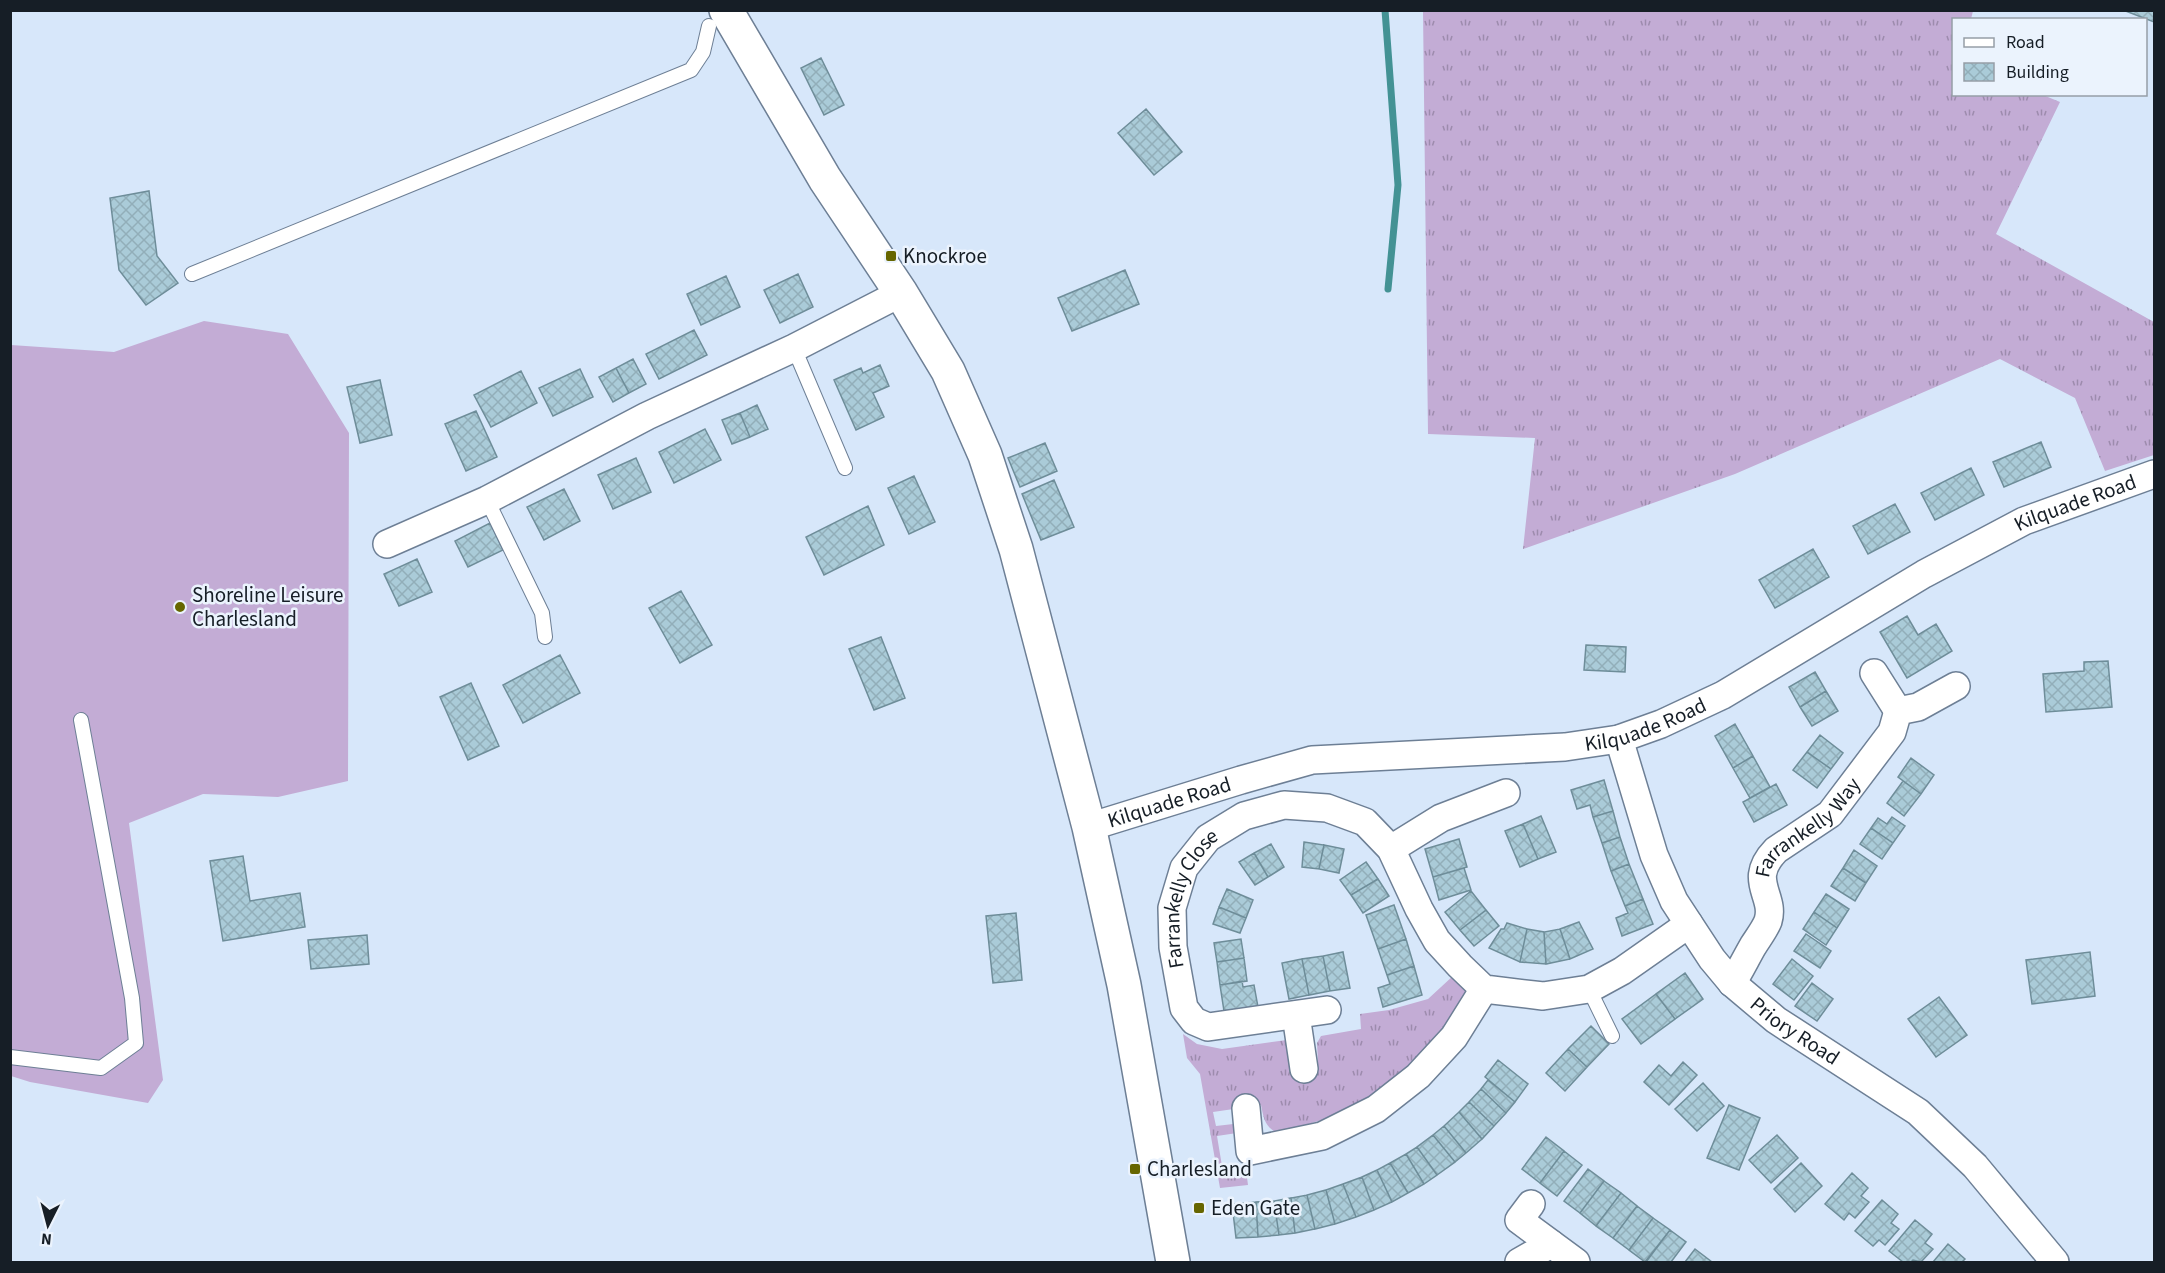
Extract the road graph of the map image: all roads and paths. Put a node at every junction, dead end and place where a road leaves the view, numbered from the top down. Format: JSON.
{"nodes":[{"id":1,"x":717,"y":18,"type":"edge"},
{"id":2,"x":192,"y":274,"type":"dead end"},
{"id":3,"x":901,"y":293,"type":"junction"},
{"id":4,"x":794,"y":348,"type":"junction"},
{"id":5,"x":845,"y":468,"type":"dead end"},
{"id":6,"x":2154,"y":474,"type":"edge"},
{"id":7,"x":487,"y":500,"type":"junction"},
{"id":8,"x":387,"y":544,"type":"dead end"},
{"id":9,"x":545,"y":637,"type":"dead end"},
{"id":10,"x":1874,"y":673,"type":"dead end"},
{"id":11,"x":1956,"y":686,"type":"dead end"},
{"id":12,"x":1898,"y":711,"type":"junction"},
{"id":13,"x":81,"y":720,"type":"dead end"},
{"id":14,"x":1619,"y":739,"type":"junction"},
{"id":15,"x":1506,"y":794,"type":"dead end"},
{"id":16,"x":1089,"y":827,"type":"junction"},
{"id":17,"x":1391,"y":849,"type":"junction"},
{"id":18,"x":1689,"y":924,"type":"junction"},
{"id":19,"x":1732,"y":983,"type":"junction"},
{"id":20,"x":1484,"y":988,"type":"junction"},
{"id":21,"x":1590,"y":989,"type":"junction"},
{"id":22,"x":1327,"y":1010,"type":"dead end"},
{"id":23,"x":1296,"y":1015,"type":"junction"},
{"id":24,"x":1612,"y":1036,"type":"dead end"},
{"id":25,"x":10,"y":1057,"type":"edge"},
{"id":26,"x":1304,"y":1069,"type":"dead end"},
{"id":27,"x":1246,"y":1108,"type":"dead end"},
{"id":28,"x":1530,"y":1204,"type":"dead end"},
{"id":29,"x":1551,"y":1244,"type":"junction"},
{"id":30,"x":1173,"y":1263,"type":"edge"},
{"id":31,"x":1519,"y":1263,"type":"edge"},
{"id":32,"x":1576,"y":1263,"type":"edge"},
{"id":33,"x":2055,"y":1263,"type":"edge"}],
"edges":[{"from":1,"to":2,"type":"lane"},
{"from":1,"to":3,"type":"main road"},
{"from":3,"to":4,"type":"street"},
{"from":3,"to":16,"type":"main road"},
{"from":4,"to":5,"type":"lane"},
{"from":4,"to":7,"type":"street"},
{"from":6,"to":14,"type":"street","name":"Kilquade Road"},
{"from":7,"to":8,"type":"street"},
{"from":7,"to":9,"type":"lane"},
{"from":10,"to":12,"type":"street"},
{"from":11,"to":12,"type":"street"},
{"from":12,"to":19,"type":"street","name":"Farrankelly Way"},
{"from":13,"to":25,"type":"lane"},
{"from":14,"to":16,"type":"street","name":"Kilquade Road"},
{"from":14,"to":18,"type":"street","name":"Priory Road"},
{"from":15,"to":17,"type":"street"},
{"from":16,"to":30,"type":"main road"},
{"from":17,"to":20,"type":"street","name":"Farrankelly Close"},
{"from":17,"to":23,"type":"street","name":"Farrankelly Close"},
{"from":18,"to":19,"type":"street","name":"Priory Road"},
{"from":18,"to":21,"type":"street"},
{"from":19,"to":33,"type":"street","name":"Priory Road"},
{"from":20,"to":21,"type":"street"},
{"from":20,"to":27,"type":"street"},
{"from":21,"to":24,"type":"lane"},
{"from":22,"to":23,"type":"street","name":"Farrankelly Close"},
{"from":23,"to":26,"type":"street"},
{"from":28,"to":29,"type":"street"},
{"from":29,"to":31,"type":"street"},
{"from":29,"to":32,"type":"street"}]}
